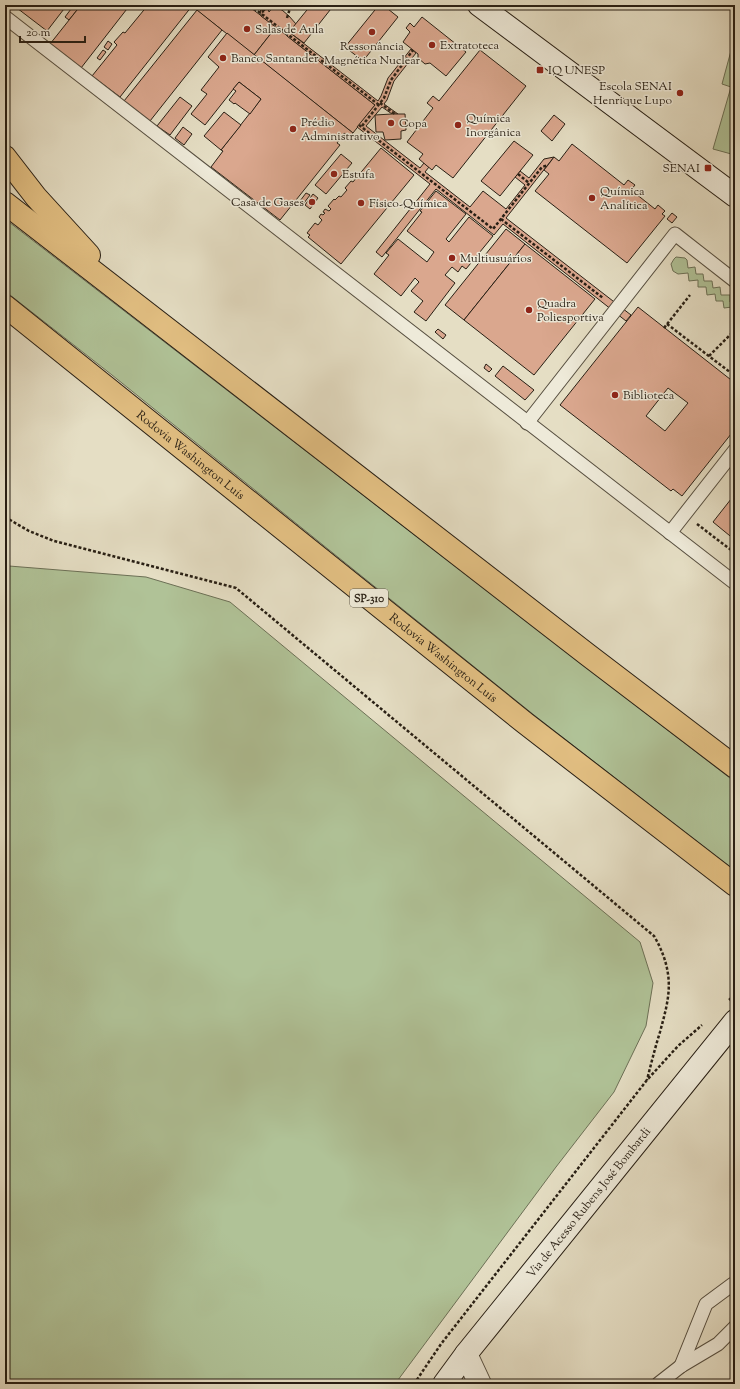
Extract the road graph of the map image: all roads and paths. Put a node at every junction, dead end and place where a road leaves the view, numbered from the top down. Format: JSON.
{"nodes":[{"id":1,"x":250,"y":5,"type":"edge"},
{"id":2,"x":261,"y":5,"type":"edge"},
{"id":3,"x":264,"y":5,"type":"edge"},
{"id":4,"x":291,"y":5,"type":"edge"},
{"id":5,"x":479,"y":5,"type":"edge"},
{"id":6,"x":264,"y":16,"type":"junction"},
{"id":7,"x":5,"y":17,"type":"edge"},
{"id":8,"x":287,"y":18,"type":"dead end"},
{"id":9,"x":413,"y":50,"type":"dead end"},
{"id":10,"x":379,"y":104,"type":"junction"},
{"id":11,"x":395,"y":114,"type":"dead end"},
{"id":12,"x":5,"y":157,"type":"edge"},
{"id":13,"x":548,"y":165,"type":"dead end"},
{"id":14,"x":518,"y":174,"type":"dead end"},
{"id":15,"x":529,"y":183,"type":"junction"},
{"id":16,"x":735,"y":196,"type":"edge"},
{"id":17,"x":5,"y":203,"type":"edge"},
{"id":18,"x":501,"y":219,"type":"junction"},
{"id":19,"x":735,"y":281,"type":"edge"},
{"id":20,"x":690,"y":295,"type":"dead end"},
{"id":21,"x":5,"y":306,"type":"edge"},
{"id":22,"x":617,"y":308,"type":"junction"},
{"id":23,"x":667,"y":324,"type":"junction"},
{"id":24,"x":664,"y":328,"type":"dead end"},
{"id":25,"x":735,"y":330,"type":"edge"},
{"id":26,"x":709,"y":356,"type":"junction"},
{"id":27,"x":735,"y":376,"type":"edge"},
{"id":28,"x":251,"y":394,"type":"junction"},
{"id":29,"x":528,"y":423,"type":"junction"},
{"id":30,"x":735,"y":450,"type":"edge"},
{"id":31,"x":684,"y":514,"type":"junction"},
{"id":32,"x":5,"y":517,"type":"edge"},
{"id":33,"x":670,"y":533,"type":"junction"},
{"id":34,"x":735,"y":553,"type":"edge"},
{"id":35,"x":735,"y":583,"type":"edge"},
{"id":36,"x":735,"y":767,"type":"edge"},
{"id":37,"x":735,"y":885,"type":"edge"},
{"id":38,"x":735,"y":995,"type":"edge"},
{"id":39,"x":729,"y":1013,"type":"edge"},
{"id":40,"x":706,"y":1020,"type":"dead end"},
{"id":41,"x":647,"y":1080,"type":"junction"},
{"id":42,"x":735,"y":1285,"type":"edge"},
{"id":43,"x":735,"y":1326,"type":"edge"},
{"id":44,"x":466,"y":1354,"type":"junction"},
{"id":45,"x":681,"y":1366,"type":"junction"},
{"id":46,"x":414,"y":1384,"type":"edge"},
{"id":47,"x":444,"y":1384,"type":"edge"},
{"id":48,"x":480,"y":1384,"type":"edge"},
{"id":49,"x":658,"y":1384,"type":"edge"}],
"edges":[{"from":1,"to":6,"type":"path"},
{"from":2,"to":6,"type":"path"},
{"from":3,"to":6,"type":"path"},
{"from":4,"to":8,"type":"path"},
{"from":5,"to":16,"type":"main road"},
{"from":6,"to":10,"type":"path"},
{"from":7,"to":29,"type":"lane"},
{"from":9,"to":10,"type":"path"},
{"from":10,"to":11,"type":"path"},
{"from":10,"to":18,"type":"path"},
{"from":12,"to":28,"type":"highway"},
{"from":13,"to":15,"type":"path"},
{"from":14,"to":15,"type":"path"},
{"from":15,"to":18,"type":"path"},
{"from":17,"to":28,"type":"highway"},
{"from":18,"to":22,"type":"path"},
{"from":19,"to":22,"type":"lane"},
{"from":20,"to":23,"type":"path"},
{"from":21,"to":37,"type":"highway","name":"Rodovia Washington Luís","number":"SP-310"},
{"from":22,"to":29,"type":"lane"},
{"from":23,"to":24,"type":"path"},
{"from":23,"to":26,"type":"path"},
{"from":25,"to":26,"type":"path"},
{"from":26,"to":27,"type":"path"},
{"from":28,"to":36,"type":"highway"},
{"from":29,"to":33,"type":"lane"},
{"from":30,"to":31,"type":"lane"},
{"from":31,"to":33,"type":"lane"},
{"from":31,"to":34,"type":"path"},
{"from":32,"to":41,"type":"path"},
{"from":33,"to":35,"type":"lane"},
{"from":38,"to":39,"type":"path"},
{"from":39,"to":44,"type":"main road","name":"Via de Acesso Rubens José Bombardi"},
{"from":40,"to":41,"type":"path"},
{"from":41,"to":46,"type":"path"},
{"from":42,"to":45,"type":"lane"},
{"from":43,"to":45,"type":"lane"},
{"from":44,"to":47,"type":"main road","name":"Via de Acesso Rubens José Bombardi"},
{"from":44,"to":48,"type":"main road"},
{"from":45,"to":49,"type":"lane"}]}
